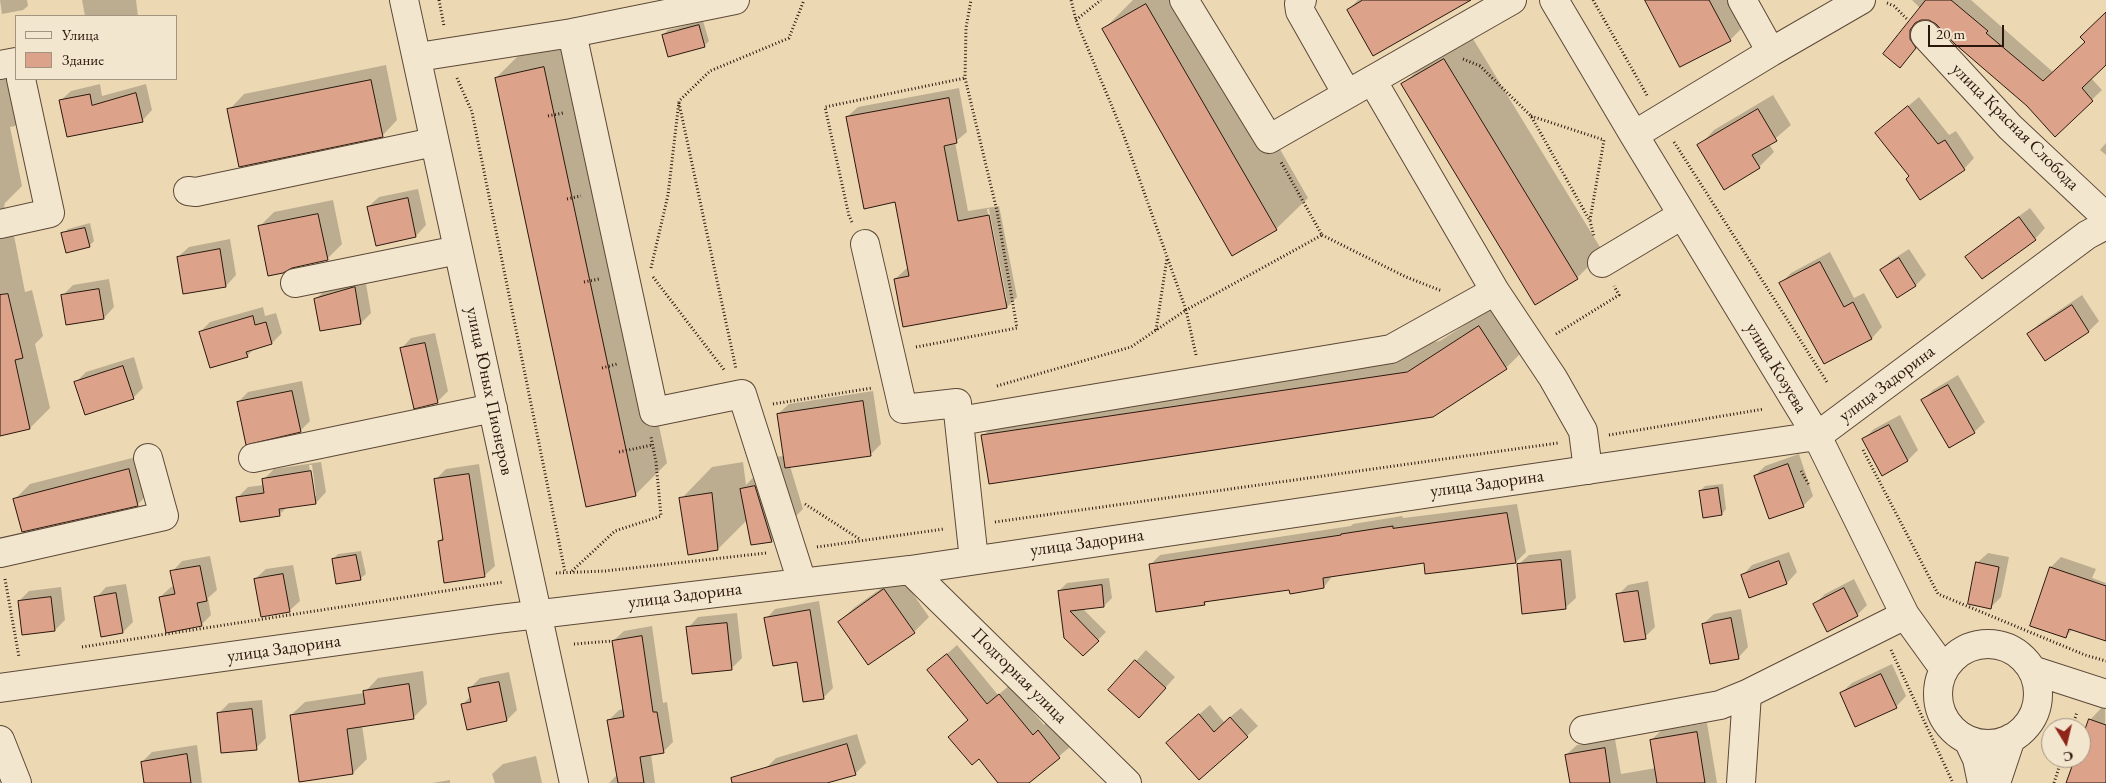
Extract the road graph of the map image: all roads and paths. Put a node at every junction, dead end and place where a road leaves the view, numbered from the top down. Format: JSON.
{"nodes":[{"id":1,"x":404,"y":0,"type":"edge"},
{"id":2,"x":439,"y":0,"type":"edge"},
{"id":3,"x":734,"y":0,"type":"edge"},
{"id":4,"x":804,"y":0,"type":"edge"},
{"id":5,"x":971,"y":0,"type":"edge"},
{"id":6,"x":1071,"y":0,"type":"edge"},
{"id":7,"x":1101,"y":0,"type":"edge"},
{"id":8,"x":1184,"y":0,"type":"edge"},
{"id":9,"x":1302,"y":0,"type":"edge"},
{"id":10,"x":1512,"y":0,"type":"edge"},
{"id":11,"x":1554,"y":0,"type":"edge"},
{"id":12,"x":1593,"y":0,"type":"edge"},
{"id":13,"x":1742,"y":0,"type":"edge"},
{"id":14,"x":1861,"y":0,"type":"edge"},
{"id":15,"x":1879,"y":0,"type":"edge"},
{"id":16,"x":1076,"y":20,"type":"junction"},
{"id":17,"x":572,"y":33,"type":"junction"},
{"id":18,"x":1925,"y":35,"type":"joint"},
{"id":19,"x":1432,"y":46,"type":"junction"},
{"id":20,"x":449,"y":52,"type":"junction"},
{"id":21,"x":1771,"y":52,"type":"junction"},
{"id":22,"x":418,"y":57,"type":"junction"},
{"id":23,"x":15,"y":62,"type":"edge"},
{"id":24,"x":0,"y":65,"type":"edge"},
{"id":25,"x":966,"y":78,"type":"junction"},
{"id":26,"x":21,"y":80,"type":"edge"},
{"id":27,"x":1372,"y":80,"type":"junction"},
{"id":28,"x":1348,"y":94,"type":"junction"},
{"id":29,"x":679,"y":101,"type":"junction"},
{"id":30,"x":1531,"y":116,"type":"junction"},
{"id":31,"x":1661,"y":119,"type":"junction"},
{"id":32,"x":1634,"y":135,"type":"junction"},
{"id":33,"x":1269,"y":139,"type":"junction"},
{"id":34,"x":434,"y":142,"type":"junction"},
{"id":35,"x":188,"y":191,"type":"dead end"},
{"id":36,"x":1682,"y":215,"type":"junction"},
{"id":37,"x":2106,"y":217,"type":"edge"},
{"id":38,"x":1590,"y":221,"type":"junction"},
{"id":39,"x":0,"y":224,"type":"edge"},
{"id":40,"x":2106,"y":225,"type":"edge"},
{"id":41,"x":1322,"y":236,"type":"junction"},
{"id":42,"x":865,"y":244,"type":"joint"},
{"id":43,"x":458,"y":250,"type":"junction"},
{"id":44,"x":1167,"y":258,"type":"junction"},
{"id":45,"x":1602,"y":263,"type":"junction"},
{"id":46,"x":645,"y":266,"type":"dead end"},
{"id":47,"x":650,"y":273,"type":"junction"},
{"id":48,"x":648,"y":282,"type":"dead end"},
{"id":49,"x":295,"y":283,"type":"dead end"},
{"id":50,"x":1484,"y":297,"type":"junction"},
{"id":51,"x":1186,"y":310,"type":"junction"},
{"id":52,"x":1156,"y":330,"type":"junction"},
{"id":53,"x":1533,"y":349,"type":"junction"},
{"id":54,"x":890,"y":352,"type":"junction"},
{"id":55,"x":1202,"y":381,"type":"junction"},
{"id":56,"x":1827,"y":382,"type":"dead end"},
{"id":57,"x":898,"y":384,"type":"junction"},
{"id":58,"x":995,"y":386,"type":"dead end"},
{"id":59,"x":744,"y":401,"type":"junction"},
{"id":60,"x":493,"y":408,"type":"junction"},
{"id":61,"x":1764,"y":409,"type":"dead end"},
{"id":62,"x":959,"y":421,"type":"junction"},
{"id":63,"x":1817,"y":436,"type":"junction"},
{"id":64,"x":1584,"y":439,"type":"junction"},
{"id":65,"x":652,"y":445,"type":"dead end"},
{"id":66,"x":1863,"y":450,"type":"dead end"},
{"id":67,"x":619,"y":452,"type":"dead end"},
{"id":68,"x":148,"y":458,"type":"dead end"},
{"id":69,"x":253,"y":458,"type":"dead end"},
{"id":70,"x":656,"y":462,"type":"dead end"},
{"id":71,"x":1588,"y":470,"type":"junction"},
{"id":72,"x":803,"y":503,"type":"dead end"},
{"id":73,"x":971,"y":525,"type":"junction"},
{"id":74,"x":862,"y":540,"type":"junction"},
{"id":75,"x":792,"y":550,"type":"junction"},
{"id":76,"x":0,"y":553,"type":"edge"},
{"id":77,"x":974,"y":560,"type":"junction"},
{"id":78,"x":910,"y":570,"type":"junction"},
{"id":79,"x":572,"y":571,"type":"junction"},
{"id":80,"x":565,"y":572,"type":"junction"},
{"id":81,"x":556,"y":573,"type":"dead end"},
{"id":82,"x":509,"y":581,"type":"dead end"},
{"id":83,"x":802,"y":582,"type":"junction"},
{"id":84,"x":538,"y":614,"type":"junction"},
{"id":85,"x":1905,"y":615,"type":"junction"},
{"id":86,"x":612,"y":641,"type":"dead end"},
{"id":87,"x":574,"y":644,"type":"dead end"},
{"id":88,"x":80,"y":648,"type":"dead end"},
{"id":89,"x":25,"y":656,"type":"dead end"},
{"id":90,"x":19,"y":657,"type":"junction"},
{"id":91,"x":9,"y":659,"type":"dead end"},
{"id":92,"x":2106,"y":661,"type":"edge"},
{"id":93,"x":1944,"y":669,"type":"junction"},
{"id":94,"x":2032,"y":670,"type":"junction"},
{"id":95,"x":0,"y":688,"type":"edge"},
{"id":96,"x":2099,"y":692,"type":"edge"},
{"id":97,"x":1747,"y":694,"type":"junction"},
{"id":98,"x":2033,"y":716,"type":"junction"},
{"id":99,"x":1584,"y":730,"type":"dead end"},
{"id":100,"x":2011,"y":738,"type":"junction"},
{"id":101,"x":0,"y":740,"type":"edge"},
{"id":102,"x":1968,"y":740,"type":"junction"},
{"id":103,"x":2059,"y":768,"type":"edge"},
{"id":104,"x":17,"y":783,"type":"edge"},
{"id":105,"x":574,"y":783,"type":"edge"},
{"id":106,"x":1127,"y":783,"type":"edge"},
{"id":107,"x":1740,"y":783,"type":"edge"},
{"id":108,"x":1982,"y":783,"type":"edge"},
{"id":109,"x":1996,"y":783,"type":"edge"},
{"id":110,"x":2054,"y":783,"type":"edge"}],
"edges":[{"from":1,"to":22,"type":"street","name":"улица Юных Пионеров"},
{"from":2,"to":20,"type":"path"},
{"from":3,"to":17,"type":"street"},
{"from":4,"to":29,"type":"path"},
{"from":5,"to":25,"type":"path"},
{"from":6,"to":16,"type":"path"},
{"from":7,"to":16,"type":"path"},
{"from":8,"to":33,"type":"street"},
{"from":9,"to":28,"type":"street"},
{"from":10,"to":19,"type":"street"},
{"from":11,"to":32,"type":"street","name":"улица Козуева"},
{"from":12,"to":31,"type":"path"},
{"from":13,"to":21,"type":"street"},
{"from":14,"to":21,"type":"street"},
{"from":15,"to":18,"type":"path"},
{"from":16,"to":44,"type":"path"},
{"from":17,"to":20,"type":"street"},
{"from":17,"to":59,"type":"street"},
{"from":18,"to":37,"type":"street","name":"улица Красная Слобода"},
{"from":19,"to":27,"type":"street"},
{"from":19,"to":30,"type":"path"},
{"from":20,"to":22,"type":"street"},
{"from":20,"to":80,"type":"path"},
{"from":21,"to":31,"type":"street"},
{"from":22,"to":34,"type":"street","name":"улица Юных Пионеров"},
{"from":23,"to":24,"type":"street"},
{"from":25,"to":42,"type":"path"},
{"from":25,"to":54,"type":"path"},
{"from":26,"to":39,"type":"street"},
{"from":27,"to":28,"type":"street"},
{"from":27,"to":50,"type":"street"},
{"from":28,"to":33,"type":"street"},
{"from":29,"to":47,"type":"path"},
{"from":29,"to":59,"type":"path"},
{"from":30,"to":38,"type":"path"},
{"from":30,"to":38,"type":"path"},
{"from":31,"to":32,"type":"street"},
{"from":31,"to":56,"type":"path"},
{"from":32,"to":36,"type":"street","name":"улица Козуева"},
{"from":33,"to":41,"type":"path"},
{"from":34,"to":35,"type":"street"},
{"from":34,"to":43,"type":"street","name":"улица Юных Пионеров"},
{"from":36,"to":45,"type":"street"},
{"from":36,"to":63,"type":"street","name":"улица Козуева"},
{"from":38,"to":45,"type":"path"},
{"from":40,"to":63,"type":"street","name":"улица Задорина"},
{"from":41,"to":50,"type":"path"},
{"from":41,"to":51,"type":"path"},
{"from":42,"to":54,"type":"street"},
{"from":43,"to":49,"type":"street"},
{"from":43,"to":60,"type":"street","name":"улица Юных Пионеров"},
{"from":44,"to":51,"type":"path"},
{"from":44,"to":52,"type":"path"},
{"from":45,"to":53,"type":"path"},
{"from":46,"to":47,"type":"path"},
{"from":47,"to":48,"type":"path"},
{"from":47,"to":59,"type":"path"},
{"from":50,"to":53,"type":"street"},
{"from":50,"to":55,"type":"street"},
{"from":51,"to":52,"type":"path"},
{"from":51,"to":55,"type":"path"},
{"from":52,"to":58,"type":"path"},
{"from":53,"to":64,"type":"street"},
{"from":54,"to":57,"type":"street"},
{"from":55,"to":62,"type":"street"},
{"from":57,"to":59,"type":"path"},
{"from":57,"to":62,"type":"street"},
{"from":59,"to":75,"type":"street"},
{"from":60,"to":69,"type":"street"},
{"from":60,"to":84,"type":"street","name":"улица Юных Пионеров"},
{"from":61,"to":64,"type":"path"},
{"from":62,"to":73,"type":"street"},
{"from":63,"to":71,"type":"street","name":"улица Задорина"},
{"from":63,"to":85,"type":"street","name":"улица Козуева"},
{"from":64,"to":71,"type":"street"},
{"from":64,"to":73,"type":"path"},
{"from":65,"to":67,"type":"path"},
{"from":66,"to":92,"type":"path"},
{"from":68,"to":76,"type":"street"},
{"from":70,"to":79,"type":"path"},
{"from":71,"to":77,"type":"street","name":"улица Задорина"},
{"from":72,"to":74,"type":"path"},
{"from":73,"to":74,"type":"path"},
{"from":73,"to":77,"type":"street"},
{"from":74,"to":75,"type":"path"},
{"from":75,"to":79,"type":"path"},
{"from":75,"to":83,"type":"street"},
{"from":76,"to":90,"type":"path"},
{"from":77,"to":78,"type":"street","name":"улица Задорина"},
{"from":78,"to":83,"type":"street","name":"улица Задорина"},
{"from":78,"to":106,"type":"street","name":"Подгорная улица"},
{"from":79,"to":80,"type":"path"},
{"from":80,"to":81,"type":"path"},
{"from":82,"to":88,"type":"path"},
{"from":83,"to":84,"type":"street","name":"улица Задорина"},
{"from":84,"to":95,"type":"street","name":"улица Задорина"},
{"from":84,"to":105,"type":"street","name":"улица Юных Пионеров"},
{"from":85,"to":93,"type":"street","name":"улица Козуева"},
{"from":85,"to":97,"type":"street"},
{"from":86,"to":87,"type":"path"},
{"from":89,"to":90,"type":"path"},
{"from":90,"to":91,"type":"path"},
{"from":93,"to":94,"type":"street"},
{"from":93,"to":102,"type":"street"},
{"from":94,"to":96,"type":"street"},
{"from":94,"to":98,"type":"street"},
{"from":96,"to":98,"type":"street"},
{"from":97,"to":99,"type":"street"},
{"from":97,"to":107,"type":"street"},
{"from":98,"to":100,"type":"street"},
{"from":100,"to":102,"type":"street"},
{"from":100,"to":109,"type":"street"},
{"from":101,"to":104,"type":"street"},
{"from":102,"to":108,"type":"street"},
{"from":103,"to":110,"type":"path"}]}
